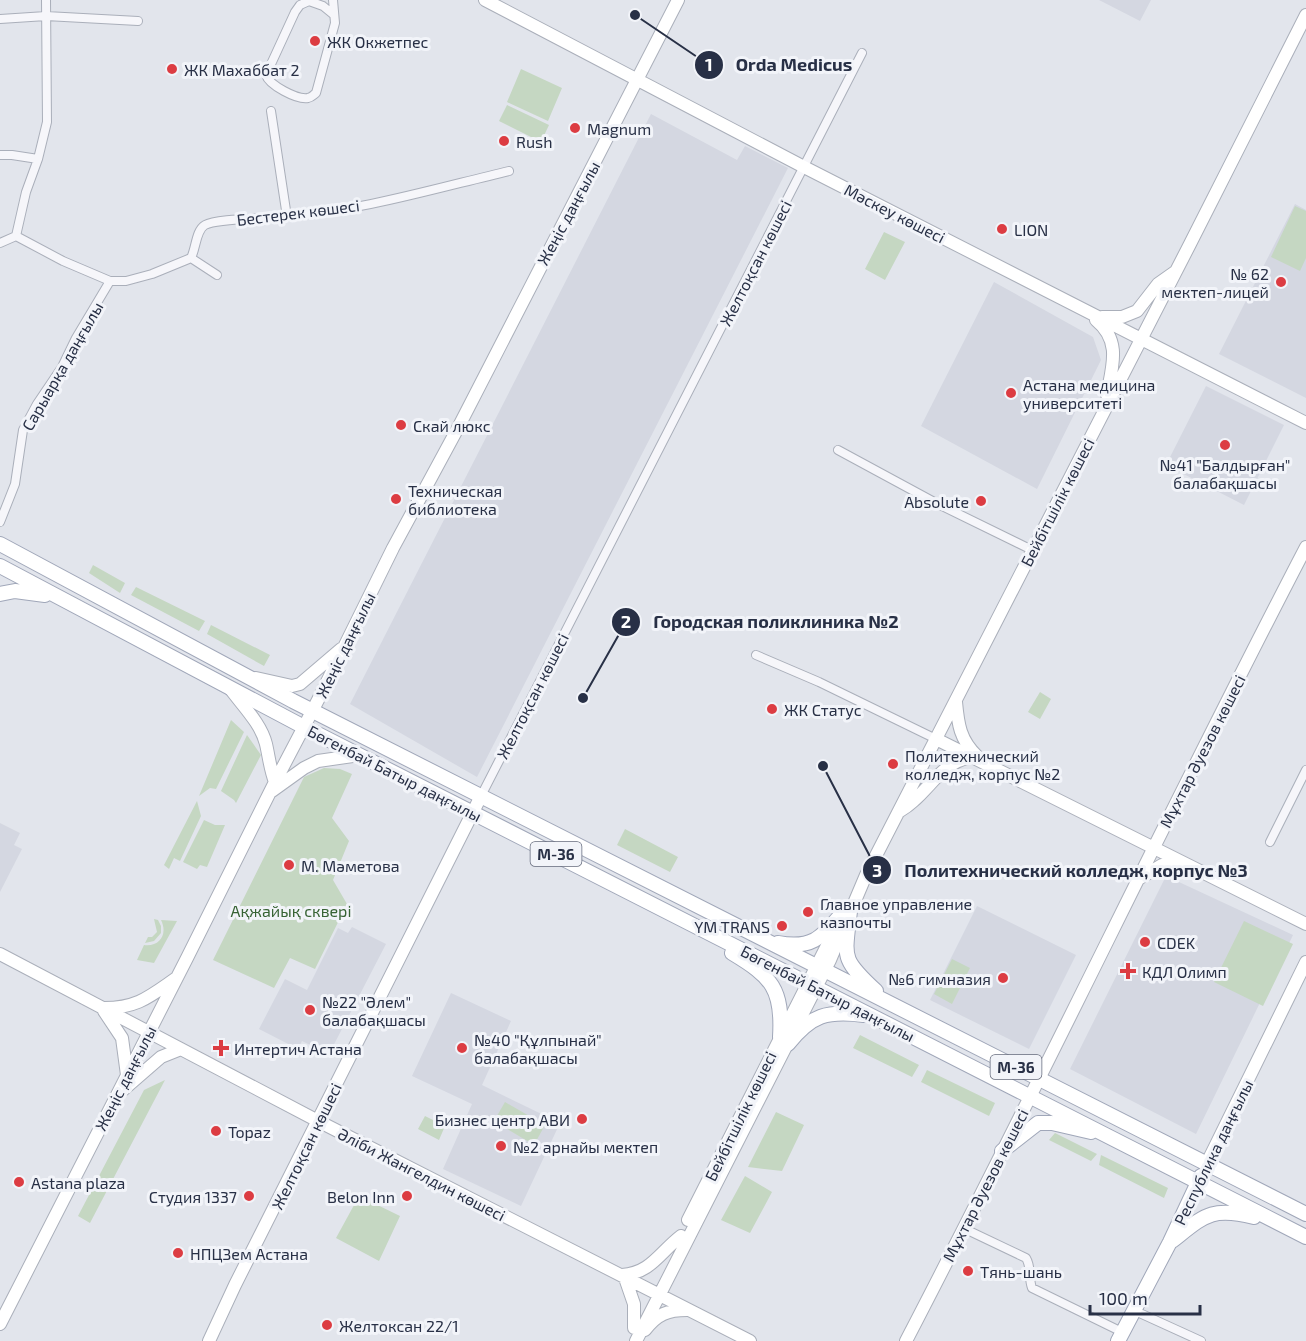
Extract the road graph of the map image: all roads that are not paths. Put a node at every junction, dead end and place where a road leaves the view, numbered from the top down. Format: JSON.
{"nodes":[{"id":1,"x":46,"y":0,"type":"edge"},
{"id":2,"x":333,"y":0,"type":"edge"},
{"id":3,"x":485,"y":0,"type":"edge"},
{"id":4,"x":678,"y":0,"type":"edge"},
{"id":5,"x":334,"y":15,"type":"junction"},
{"id":6,"x":1306,"y":15,"type":"edge"},
{"id":7,"x":46,"y":16,"type":"junction"},
{"id":8,"x":0,"y":19,"type":"edge"},
{"id":9,"x":138,"y":21,"type":"dead end"},
{"id":10,"x":862,"y":53,"type":"dead end"},
{"id":11,"x":638,"y":78,"type":"junction"},
{"id":12,"x":271,"y":111,"type":"dead end"},
{"id":13,"x":0,"y":155,"type":"edge"},
{"id":14,"x":38,"y":159,"type":"junction"},
{"id":15,"x":804,"y":166,"type":"junction"},
{"id":16,"x":509,"y":171,"type":"dead end"},
{"id":17,"x":286,"y":217,"type":"junction"},
{"id":18,"x":16,"y":236,"type":"junction"},
{"id":19,"x":0,"y":243,"type":"edge"},
{"id":20,"x":190,"y":258,"type":"junction"},
{"id":21,"x":1176,"y":272,"type":"junction"},
{"id":22,"x":217,"y":275,"type":"dead end"},
{"id":23,"x":110,"y":281,"type":"junction"},
{"id":24,"x":1079,"y":306,"type":"junction"},
{"id":25,"x":1099,"y":317,"type":"junction"},
{"id":26,"x":1141,"y":338,"type":"junction"},
{"id":27,"x":1106,"y":406,"type":"junction"},
{"id":28,"x":1306,"y":423,"type":"edge"},
{"id":29,"x":838,"y":450,"type":"dead end"},
{"id":30,"x":0,"y":522,"type":"edge"},
{"id":31,"x":0,"y":544,"type":"edge"},
{"id":32,"x":1306,"y":547,"type":"edge"},
{"id":33,"x":1032,"y":550,"type":"junction"},
{"id":34,"x":0,"y":566,"type":"edge"},
{"id":35,"x":0,"y":594,"type":"edge"},
{"id":36,"x":59,"y":597,"type":"junction"},
{"id":37,"x":344,"y":647,"type":"junction"},
{"id":38,"x":756,"y":655,"type":"dead end"},
{"id":39,"x":245,"y":675,"type":"junction"},
{"id":40,"x":228,"y":686,"type":"junction"},
{"id":41,"x":956,"y":700,"type":"junction"},
{"id":42,"x":313,"y":711,"type":"junction"},
{"id":43,"x":304,"y":727,"type":"junction"},
{"id":44,"x":936,"y":739,"type":"junction"},
{"id":45,"x":360,"y":755,"type":"junction"},
{"id":46,"x":971,"y":757,"type":"junction"},
{"id":47,"x":987,"y":765,"type":"junction"},
{"id":48,"x":1306,"y":770,"type":"edge"},
{"id":49,"x":273,"y":787,"type":"junction"},
{"id":50,"x":481,"y":796,"type":"junction"},
{"id":51,"x":899,"y":812,"type":"junction"},
{"id":52,"x":473,"y":813,"type":"junction"},
{"id":53,"x":1270,"y":842,"type":"dead end"},
{"id":54,"x":1154,"y":848,"type":"junction"},
{"id":55,"x":1184,"y":863,"type":"junction"},
{"id":56,"x":1137,"y":881,"type":"junction"},
{"id":57,"x":848,"y":910,"type":"junction"},
{"id":58,"x":1306,"y":924,"type":"edge"},
{"id":59,"x":713,"y":934,"type":"junction"},
{"id":60,"x":768,"y":941,"type":"junction"},
{"id":61,"x":0,"y":954,"type":"edge"},
{"id":62,"x":1306,"y":962,"type":"edge"},
{"id":63,"x":820,"y":967,"type":"junction"},
{"id":64,"x":176,"y":979,"type":"junction"},
{"id":65,"x":812,"y":984,"type":"junction"},
{"id":66,"x":888,"y":1002,"type":"junction"},
{"id":67,"x":102,"y":1008,"type":"junction"},
{"id":68,"x":875,"y":1016,"type":"junction"},
{"id":69,"x":148,"y":1032,"type":"junction"},
{"id":70,"x":784,"y":1040,"type":"junction"},
{"id":71,"x":181,"y":1049,"type":"junction"},
{"id":72,"x":127,"y":1075,"type":"junction"},
{"id":73,"x":1040,"y":1079,"type":"junction"},
{"id":74,"x":1031,"y":1096,"type":"junction"},
{"id":75,"x":115,"y":1097,"type":"junction"},
{"id":76,"x":318,"y":1121,"type":"junction"},
{"id":77,"x":1106,"y":1135,"type":"junction"},
{"id":78,"x":1002,"y":1151,"type":"junction"},
{"id":79,"x":1207,"y":1163,"type":"junction"},
{"id":80,"x":1195,"y":1180,"type":"junction"},
{"id":81,"x":1306,"y":1214,"type":"edge"},
{"id":82,"x":1279,"y":1223,"type":"junction"},
{"id":83,"x":963,"y":1228,"type":"junction"},
{"id":84,"x":681,"y":1236,"type":"junction"},
{"id":85,"x":1306,"y":1237,"type":"edge"},
{"id":86,"x":1170,"y":1242,"type":"junction"},
{"id":87,"x":622,"y":1277,"type":"junction"},
{"id":88,"x":656,"y":1294,"type":"junction"},
{"id":89,"x":689,"y":1310,"type":"junction"},
{"id":90,"x":1133,"y":1310,"type":"junction"},
{"id":91,"x":0,"y":1324,"type":"edge"},
{"id":92,"x":634,"y":1328,"type":"junction"},
{"id":93,"x":1118,"y":1334,"type":"edge"},
{"id":94,"x":209,"y":1341,"type":"edge"},
{"id":95,"x":627,"y":1341,"type":"edge"},
{"id":96,"x":637,"y":1341,"type":"edge"},
{"id":97,"x":750,"y":1341,"type":"edge"},
{"id":98,"x":906,"y":1341,"type":"edge"},
{"id":99,"x":1201,"y":1341,"type":"edge"}],
"edges":[{"from":1,"to":7,"type":"street"},
{"from":2,"to":5,"type":"street"},
{"from":3,"to":11,"type":"main road","name":"Мәскеу көшесі"},
{"from":4,"to":11,"type":"main road","name":"Жеңіс даңғылы"},
{"from":5,"to":5,"type":"street"},
{"from":6,"to":21,"type":"main road","name":"Бейбітшілік көшесі"},
{"from":7,"to":8,"type":"street"},
{"from":7,"to":9,"type":"street"},
{"from":7,"to":14,"type":"street"},
{"from":10,"to":15,"type":"street","name":"Желтоқсан көшесі"},
{"from":11,"to":15,"type":"main road","name":"Мәскеу көшесі"},
{"from":11,"to":37,"type":"main road","name":"Жеңіс даңғылы"},
{"from":12,"to":17,"type":"street"},
{"from":13,"to":14,"type":"street"},
{"from":14,"to":18,"type":"street"},
{"from":15,"to":24,"type":"main road","name":"Мәскеу көшесі"},
{"from":15,"to":50,"type":"street","name":"Желтоқсан көшесі"},
{"from":16,"to":17,"type":"street","name":"Бестерек көшесі"},
{"from":17,"to":20,"type":"street","name":"Бестерек көшесі"},
{"from":18,"to":19,"type":"street"},
{"from":18,"to":23,"type":"street"},
{"from":20,"to":22,"type":"street"},
{"from":20,"to":23,"type":"street"},
{"from":21,"to":25,"type":"main road"},
{"from":21,"to":26,"type":"main road","name":"Бейбітшілік көшесі"},
{"from":23,"to":30,"type":"street","name":"Сарыарқа даңғылы"},
{"from":24,"to":25,"type":"main road","name":"Мәскеу көшесі"},
{"from":24,"to":27,"type":"main road"},
{"from":25,"to":26,"type":"main road","name":"Мәскеу көшесі"},
{"from":26,"to":27,"type":"main road","name":"Бейбітшілік көшесі"},
{"from":26,"to":28,"type":"main road","name":"Мәскеу көшесі"},
{"from":27,"to":33,"type":"main road","name":"Бейбітшілік көшесі"},
{"from":29,"to":33,"type":"street"},
{"from":31,"to":39,"type":"main road","name":"Бөгенбай Батыр даңғылы","number":"M-36"},
{"from":32,"to":54,"type":"main road","name":"Мұхтар Әуезов көшесі"},
{"from":33,"to":41,"type":"main road","name":"Бейбітшілік көшесі"},
{"from":34,"to":36,"type":"main road","name":"Бөгенбай Батыр даңғылы","number":"M-36"},
{"from":35,"to":36,"type":"main road"},
{"from":36,"to":40,"type":"main road","name":"Бөгенбай Батыр даңғылы","number":"M-36"},
{"from":37,"to":39,"type":"main road"},
{"from":37,"to":42,"type":"main road","name":"Жеңіс даңғылы"},
{"from":38,"to":44,"type":"street"},
{"from":39,"to":42,"type":"main road","name":"Бөгенбай Батыр даңғылы","number":"M-36"},
{"from":40,"to":43,"type":"main road","name":"Бөгенбай Батыр даңғылы","number":"M-36"},
{"from":40,"to":49,"type":"main road"},
{"from":41,"to":44,"type":"main road","name":"Бейбітшілік көшесі"},
{"from":41,"to":47,"type":"main road"},
{"from":42,"to":43,"type":"main road","name":"Жеңіс даңғылы"},
{"from":42,"to":50,"type":"main road","name":"Бөгенбай Батыр даңғылы","number":"M-36"},
{"from":43,"to":45,"type":"main road","name":"Бөгенбай Батыр даңғылы","number":"M-36"},
{"from":43,"to":49,"type":"main road","name":"Жеңіс даңғылы"},
{"from":44,"to":46,"type":"main road"},
{"from":44,"to":51,"type":"main road","name":"Бейбітшілік көшесі"},
{"from":45,"to":49,"type":"main road"},
{"from":45,"to":52,"type":"main road","name":"Бөгенбай Батыр даңғылы","number":"M-36"},
{"from":46,"to":47,"type":"main road"},
{"from":46,"to":51,"type":"main road"},
{"from":47,"to":54,"type":"main road"},
{"from":48,"to":53,"type":"street"},
{"from":49,"to":64,"type":"main road","name":"Жеңіс даңғылы"},
{"from":50,"to":52,"type":"main road","name":"Желтоқсан көшесі"},
{"from":50,"to":60,"type":"main road","name":"Бөгенбай Батыр даңғылы","number":"M-36"},
{"from":51,"to":57,"type":"main road","name":"Бейбітшілік көшесі"},
{"from":52,"to":59,"type":"main road","name":"Бөгенбай Батыр даңғылы","number":"M-36"},
{"from":52,"to":76,"type":"main road","name":"Желтоқсан көшесі"},
{"from":54,"to":55,"type":"main road"},
{"from":54,"to":56,"type":"main road","name":"Мұхтар Әуезов көшесі"},
{"from":55,"to":56,"type":"main road"},
{"from":55,"to":58,"type":"main road"},
{"from":56,"to":73,"type":"main road","name":"Мұхтар Әуезов көшесі"},
{"from":57,"to":60,"type":"main road"},
{"from":57,"to":63,"type":"main road","name":"Бейбітшілік көшесі"},
{"from":57,"to":66,"type":"main road"},
{"from":59,"to":65,"type":"main road","name":"Бөгенбай Батыр даңғылы","number":"M-36"},
{"from":59,"to":70,"type":"main road"},
{"from":60,"to":63,"type":"main road","name":"Бөгенбай Батыр даңғылы","number":"M-36"},
{"from":61,"to":67,"type":"main road","name":"Әліби Жангелдин көшесі"},
{"from":62,"to":79,"type":"main road","name":"Республика даңғылы"},
{"from":63,"to":65,"type":"main road","name":"Бейбітшілік көшесі"},
{"from":63,"to":66,"type":"main road","name":"Бөгенбай Батыр даңғылы","number":"M-36"},
{"from":64,"to":67,"type":"main road"},
{"from":64,"to":69,"type":"main road","name":"Жеңіс даңғылы"},
{"from":65,"to":68,"type":"main road","name":"Бөгенбай Батыр даңғылы","number":"M-36"},
{"from":65,"to":70,"type":"main road","name":"Бейбітшілік көшесі"},
{"from":66,"to":73,"type":"main road","name":"Бөгенбай Батыр даңғылы","number":"M-36"},
{"from":67,"to":69,"type":"main road","name":"Әліби Жангелдин көшесі"},
{"from":67,"to":72,"type":"main road"},
{"from":68,"to":70,"type":"main road"},
{"from":68,"to":74,"type":"main road","name":"Бөгенбай Батыр даңғылы","number":"M-36"},
{"from":69,"to":71,"type":"main road","name":"Әліби Жангелдин көшесі"},
{"from":69,"to":72,"type":"main road","name":"Жеңіс даңғылы"},
{"from":70,"to":84,"type":"main road","name":"Бейбітшілік көшесі"},
{"from":70,"to":88,"type":"main road","name":"Бейбітшілік көшесі"},
{"from":71,"to":75,"type":"main road"},
{"from":71,"to":76,"type":"main road","name":"Әліби Жангелдин көшесі"},
{"from":72,"to":75,"type":"main road","name":"Жеңіс даңғылы"},
{"from":73,"to":74,"type":"main road","name":"Мұхтар Әуезов көшесі"},
{"from":73,"to":79,"type":"main road","name":"Бөгенбай Батыр даңғылы","number":"M-36"},
{"from":74,"to":77,"type":"main road","name":"Бөгенбай Батыр даңғылы","number":"M-36"},
{"from":74,"to":78,"type":"main road","name":"Мұхтар Әуезов көшесі"},
{"from":75,"to":91,"type":"main road","name":"Жеңіс даңғылы"},
{"from":76,"to":87,"type":"main road","name":"Әліби Жангелдин көшесі"},
{"from":76,"to":94,"type":"main road","name":"Желтоқсан көшесі"},
{"from":77,"to":78,"type":"main road"},
{"from":77,"to":80,"type":"main road","name":"Бөгенбай Батыр даңғылы","number":"M-36"},
{"from":78,"to":83,"type":"main road","name":"Мұхтар Әуезов көшесі"},
{"from":79,"to":80,"type":"main road","name":"Республика даңғылы"},
{"from":79,"to":81,"type":"main road","name":"Бөгенбай Батыр даңғылы"},
{"from":80,"to":82,"type":"main road","name":"Бөгенбай Батыр даңғылы"},
{"from":80,"to":86,"type":"main road","name":"Республика даңғылы"},
{"from":82,"to":85,"type":"main road","name":"Бөгенбай Батыр даңғылы"},
{"from":82,"to":86,"type":"main road"},
{"from":83,"to":93,"type":"street"},
{"from":83,"to":98,"type":"main road","name":"Мұхтар Әуезов көшесі"},
{"from":84,"to":87,"type":"main road"},
{"from":84,"to":88,"type":"main road","name":"Бейбітшілік көшесі"},
{"from":86,"to":90,"type":"main road","name":"Республика даңғылы"},
{"from":87,"to":88,"type":"main road","name":"Әліби Жангелдин көшесі"},
{"from":87,"to":92,"type":"main road"},
{"from":88,"to":89,"type":"main road","name":"Әліби Жангелдин көшесі"},
{"from":88,"to":92,"type":"main road","name":"Бейбітшілік көшесі"},
{"from":88,"to":96,"type":"main road","name":"Бейбітшілік көшесі"},
{"from":89,"to":96,"type":"main road"},
{"from":89,"to":97,"type":"main road","name":"Әліби Жангелдин көшесі"},
{"from":90,"to":93,"type":"main road","name":"Республика даңғылы"},
{"from":90,"to":99,"type":"street"},
{"from":92,"to":95,"type":"main road","name":"Бейбітшілік көшесі"}]}
